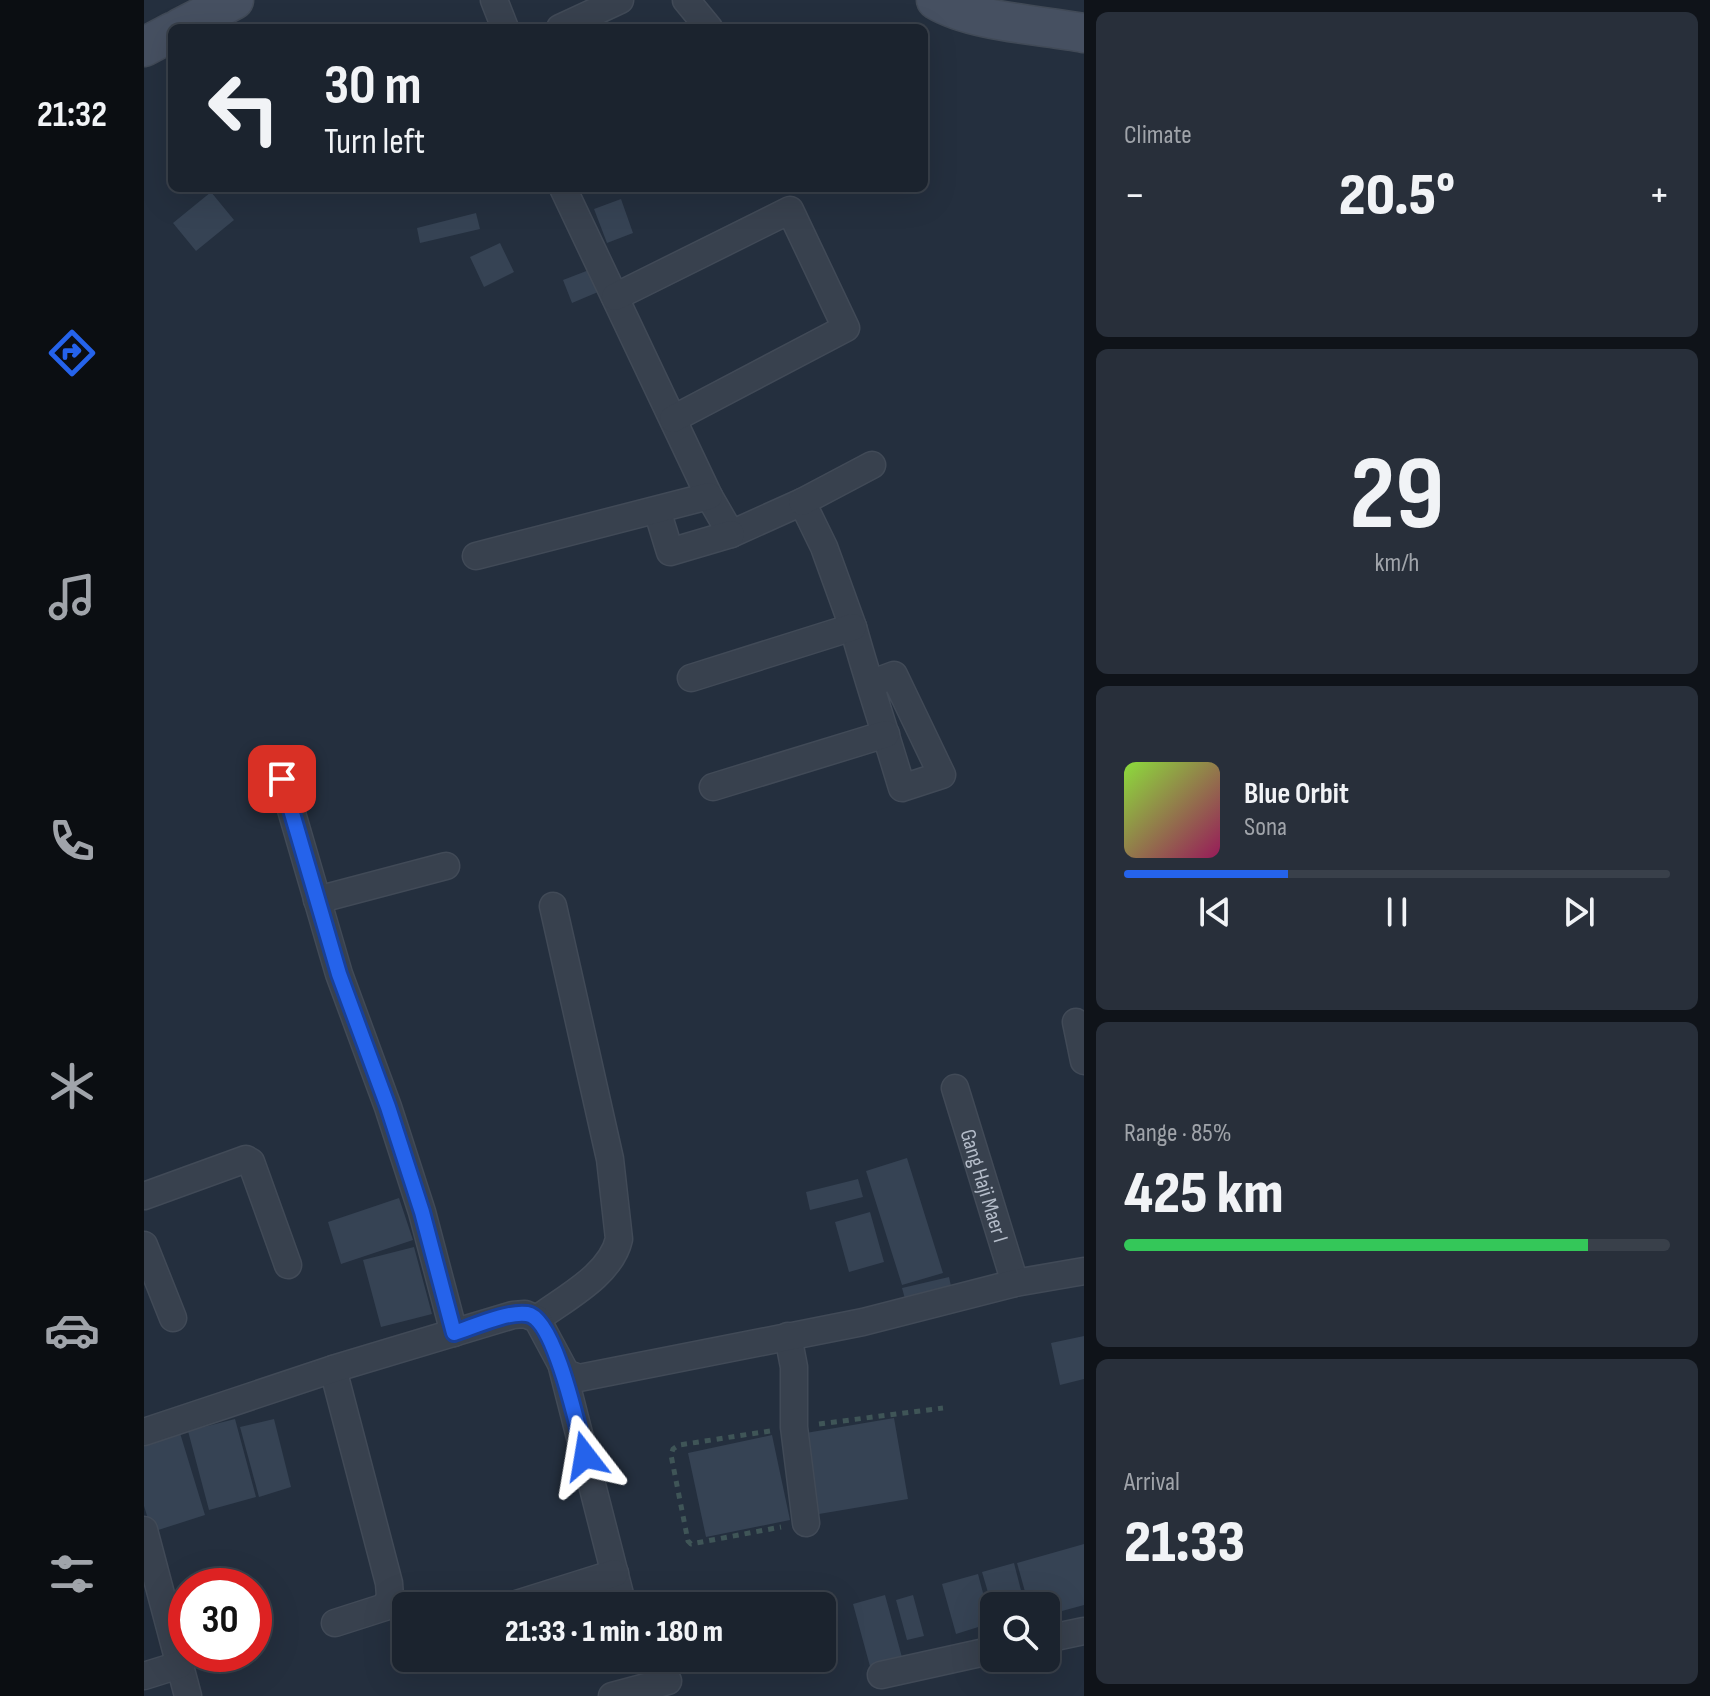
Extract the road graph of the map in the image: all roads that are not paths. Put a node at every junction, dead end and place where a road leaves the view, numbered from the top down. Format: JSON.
{"nodes":[{"id":1,"x":234,"y":0,"type":"edge"},
{"id":2,"x":494,"y":0,"type":"edge"},
{"id":3,"x":620,"y":0,"type":"edge"},
{"id":4,"x":686,"y":0,"type":"edge"},
{"id":5,"x":936,"y":0,"type":"edge"},
{"id":6,"x":188,"y":24,"type":"edge"},
{"id":7,"x":503,"y":24,"type":"edge"},
{"id":8,"x":569,"y":24,"type":"edge"},
{"id":9,"x":706,"y":24,"type":"edge"},
{"id":10,"x":1084,"y":33,"type":"edge"},
{"id":11,"x":168,"y":34,"type":"edge"},
{"id":12,"x":144,"y":47,"type":"edge"},
{"id":13,"x":565,"y":192,"type":"edge"},
{"id":14,"x":615,"y":297,"type":"junction"},
{"id":15,"x":673,"y":419,"type":"junction"},
{"id":16,"x":872,"y":465,"type":"dead end"},
{"id":17,"x":709,"y":496,"type":"junction"},
{"id":18,"x":802,"y":502,"type":"junction"},
{"id":19,"x":657,"y":510,"type":"junction"},
{"id":20,"x":731,"y":534,"type":"junction"},
{"id":21,"x":476,"y":556,"type":"dead end"},
{"id":22,"x":853,"y":627,"type":"junction"},
{"id":23,"x":691,"y":678,"type":"dead end"},
{"id":24,"x":870,"y":684,"type":"junction"},
{"id":25,"x":886,"y":734,"type":"junction"},
{"id":26,"x":282,"y":779,"type":"dead end"},
{"id":27,"x":713,"y":787,"type":"dead end"},
{"id":28,"x":446,"y":866,"type":"dead end"},
{"id":29,"x":317,"y":900,"type":"junction"},
{"id":30,"x":553,"y":906,"type":"dead end"},
{"id":31,"x":1076,"y":1022,"type":"dead end"},
{"id":32,"x":1084,"y":1061,"type":"edge"},
{"id":33,"x":955,"y":1088,"type":"dead end"},
{"id":34,"x":144,"y":1196,"type":"edge"},
{"id":35,"x":144,"y":1245,"type":"edge"},
{"id":36,"x":288,"y":1265,"type":"dead end"},
{"id":37,"x":1084,"y":1271,"type":"edge"},
{"id":38,"x":1015,"y":1283,"type":"junction"},
{"id":39,"x":173,"y":1318,"type":"dead end"},
{"id":40,"x":537,"y":1319,"type":"junction"},
{"id":41,"x":454,"y":1333,"type":"junction"},
{"id":42,"x":788,"y":1336,"type":"junction"},
{"id":43,"x":562,"y":1367,"type":"junction"},
{"id":44,"x":333,"y":1369,"type":"junction"},
{"id":45,"x":144,"y":1432,"type":"edge"},
{"id":46,"x":806,"y":1523,"type":"road end"},
{"id":47,"x":144,"y":1530,"type":"edge"},
{"id":48,"x":615,"y":1573,"type":"junction"},
{"id":49,"x":555,"y":1592,"type":"edge"},
{"id":50,"x":620,"y":1592,"type":"edge"},
{"id":51,"x":168,"y":1623,"type":"edge"},
{"id":52,"x":335,"y":1623,"type":"dead end"},
{"id":53,"x":1084,"y":1631,"type":"edge"},
{"id":54,"x":1060,"y":1636,"type":"edge"},
{"id":55,"x":980,"y":1653,"type":"edge"},
{"id":56,"x":168,"y":1668,"type":"edge"},
{"id":57,"x":181,"y":1672,"type":"edge"},
{"id":58,"x":881,"y":1675,"type":"dead end"},
{"id":59,"x":144,"y":1676,"type":"edge"},
{"id":60,"x":668,"y":1681,"type":"dead end"},
{"id":61,"x":188,"y":1696,"type":"edge"},
{"id":62,"x":612,"y":1696,"type":"edge"}],
"edges":[{"from":1,"to":6,"type":"main road"},
{"from":2,"to":7,"type":"street"},
{"from":3,"to":8,"type":"street"},
{"from":4,"to":9,"type":"street"},
{"from":5,"to":10,"type":"main road"},
{"from":11,"to":12,"type":"main road"},
{"from":13,"to":14,"type":"street"},
{"from":14,"to":15,"type":"street"},
{"from":14,"to":15,"type":"street"},
{"from":15,"to":17,"type":"street"},
{"from":16,"to":18,"type":"street"},
{"from":17,"to":19,"type":"street"},
{"from":17,"to":20,"type":"street"},
{"from":18,"to":20,"type":"street"},
{"from":18,"to":22,"type":"street"},
{"from":19,"to":20,"type":"street"},
{"from":19,"to":21,"type":"street"},
{"from":22,"to":23,"type":"street"},
{"from":22,"to":24,"type":"street"},
{"from":24,"to":25,"type":"street"},
{"from":24,"to":25,"type":"street"},
{"from":25,"to":27,"type":"street"},
{"from":26,"to":29,"type":"street"},
{"from":28,"to":29,"type":"street"},
{"from":29,"to":41,"type":"street"},
{"from":30,"to":40,"type":"street"},
{"from":31,"to":32,"type":"street"},
{"from":33,"to":38,"type":"street","name":"Gang Haji Maer I"},
{"from":34,"to":36,"type":"street"},
{"from":35,"to":39,"type":"street"},
{"from":37,"to":38,"type":"street"},
{"from":38,"to":42,"type":"street"},
{"from":40,"to":41,"type":"street"},
{"from":40,"to":43,"type":"street"},
{"from":41,"to":44,"type":"street"},
{"from":42,"to":43,"type":"street"},
{"from":42,"to":46,"type":"street"},
{"from":43,"to":48,"type":"street"},
{"from":44,"to":45,"type":"street"},
{"from":44,"to":52,"type":"street"},
{"from":47,"to":51,"type":"street"},
{"from":48,"to":49,"type":"street"},
{"from":48,"to":50,"type":"street"},
{"from":53,"to":54,"type":"street"},
{"from":55,"to":58,"type":"street"},
{"from":56,"to":59,"type":"street"},
{"from":57,"to":61,"type":"street"},
{"from":60,"to":62,"type":"street"}]}
